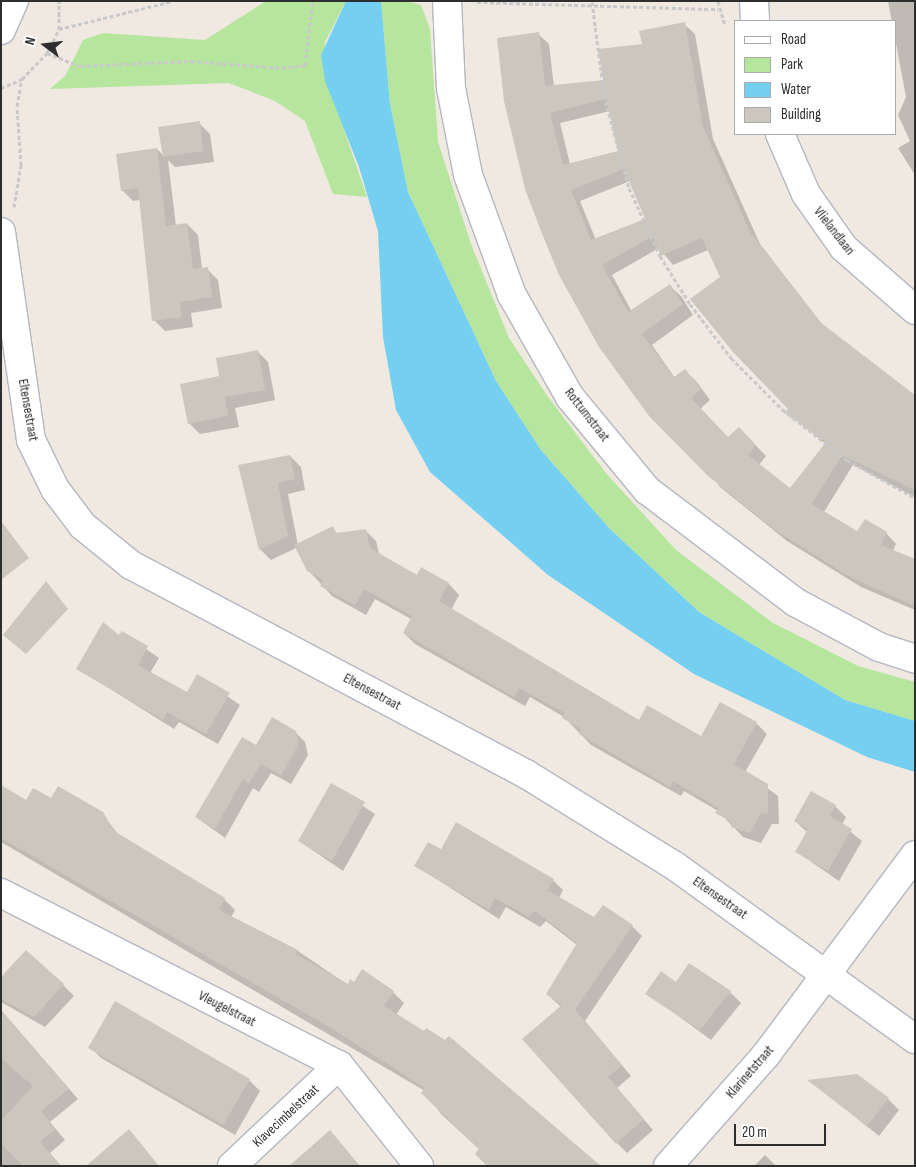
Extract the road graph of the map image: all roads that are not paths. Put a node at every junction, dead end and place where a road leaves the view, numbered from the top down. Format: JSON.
{"nodes":[{"id":1,"x":14,"y":1,"type":"edge"},
{"id":2,"x":447,"y":1,"type":"edge"},
{"id":3,"x":754,"y":1,"type":"edge"},
{"id":4,"x":755,"y":20,"type":"edge"},
{"id":5,"x":1,"y":30,"type":"edge"},
{"id":6,"x":780,"y":135,"type":"edge"},
{"id":7,"x":5,"y":224,"type":"edge"},
{"id":8,"x":915,"y":310,"type":"edge"},
{"id":9,"x":915,"y":659,"type":"edge"},
{"id":10,"x":915,"y":855,"type":"edge"},
{"id":11,"x":2,"y":894,"type":"edge"},
{"id":12,"x":829,"y":974,"type":"junction"},
{"id":13,"x":915,"y":1039,"type":"edge"},
{"id":14,"x":340,"y":1066,"type":"junction"},
{"id":15,"x":232,"y":1166,"type":"edge"},
{"id":16,"x":419,"y":1166,"type":"edge"},
{"id":17,"x":668,"y":1166,"type":"edge"}],
"edges":[{"from":1,"to":5,"type":"street"},
{"from":2,"to":9,"type":"street","name":"Rottumstraat"},
{"from":3,"to":4,"type":"street"},
{"from":6,"to":8,"type":"street","name":"Vlielandlaan"},
{"from":7,"to":12,"type":"street","name":"Eltensestraat"},
{"from":10,"to":12,"type":"street","name":"Klarinetstraat"},
{"from":11,"to":14,"type":"street","name":"Vleugelstraat"},
{"from":12,"to":13,"type":"street","name":"Eltensestraat"},
{"from":12,"to":17,"type":"street","name":"Klarinetstraat"},
{"from":14,"to":15,"type":"street","name":"Klavecimbelstraat"},
{"from":14,"to":16,"type":"street","name":"Vleugelstraat"}]}
